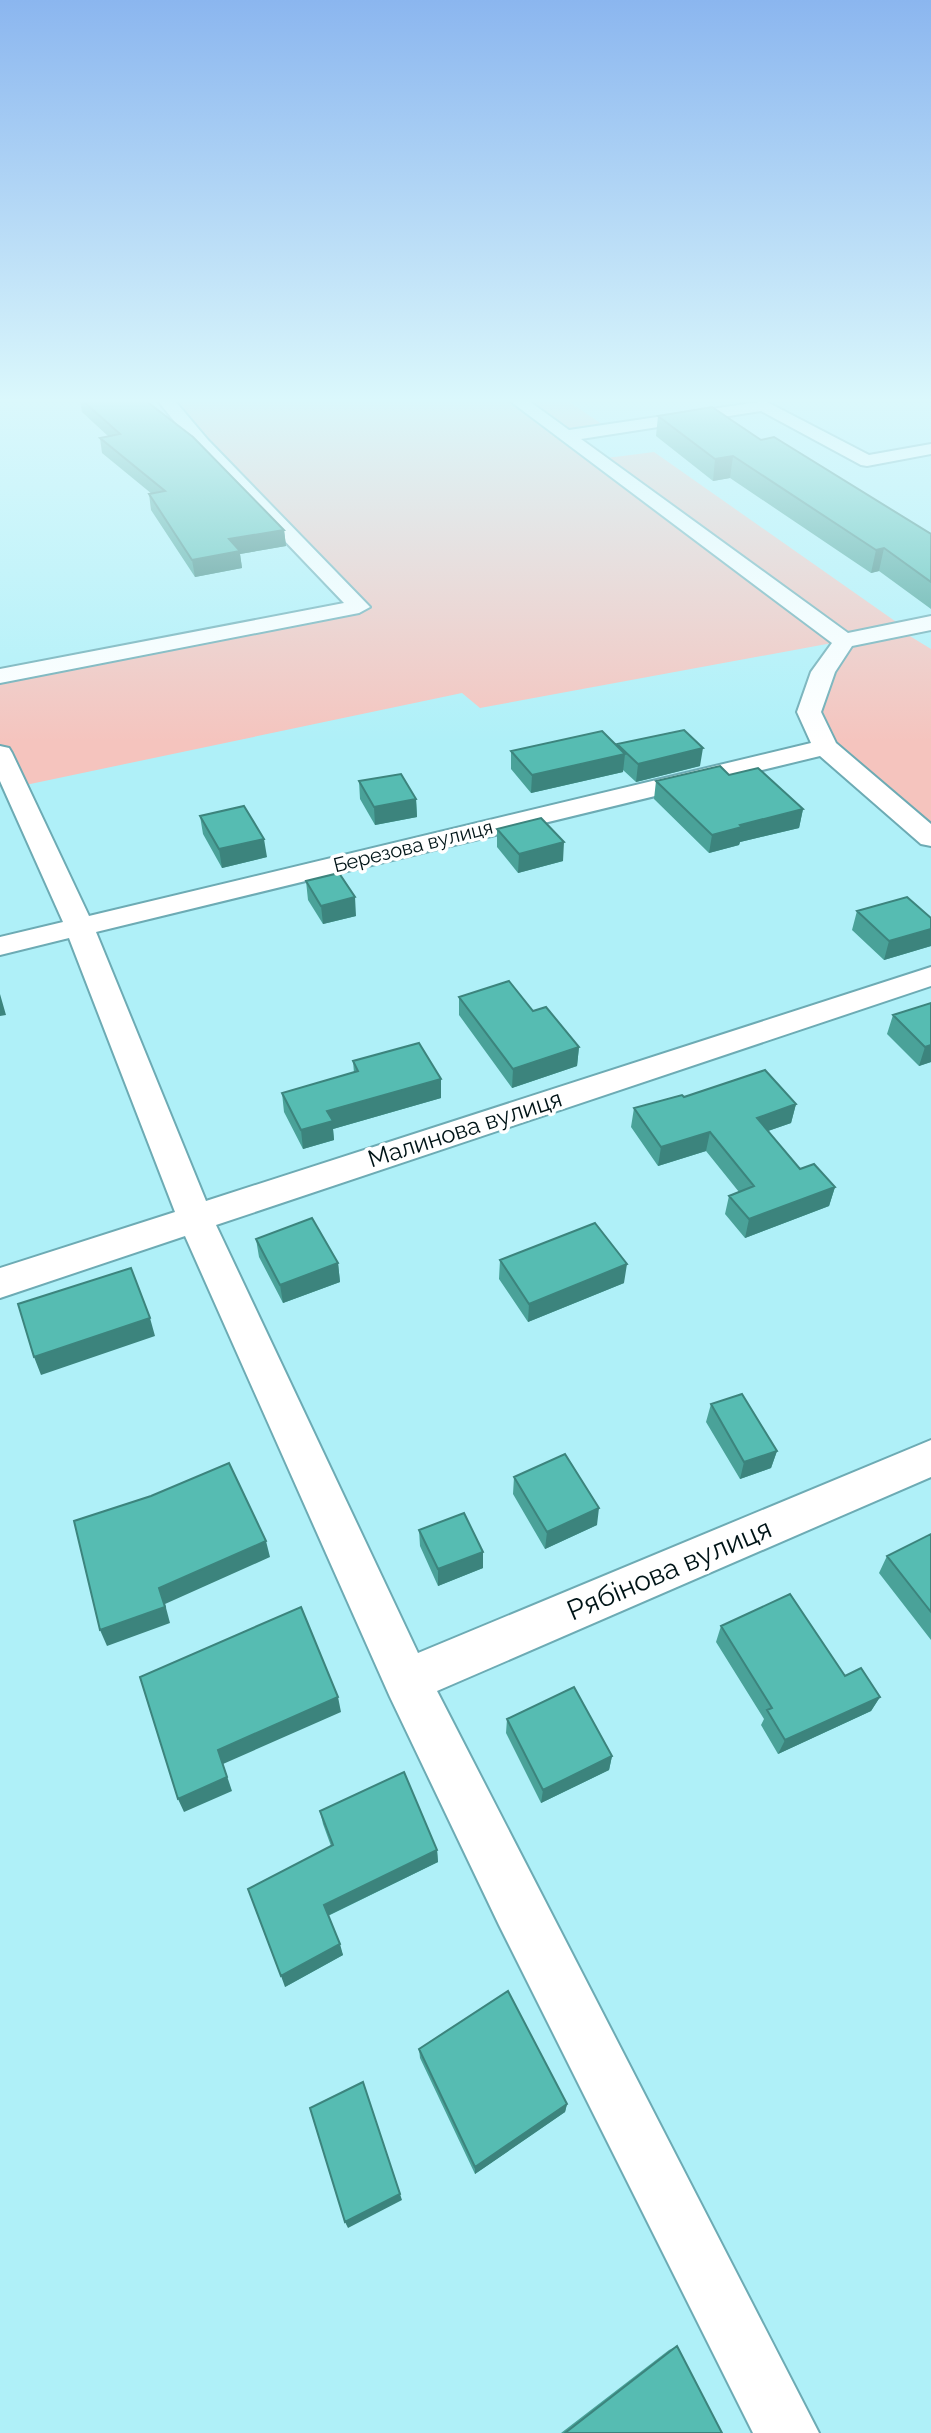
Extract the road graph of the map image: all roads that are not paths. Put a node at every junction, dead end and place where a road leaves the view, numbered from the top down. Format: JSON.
{"nodes":[{"id":1,"x":270,"y":515,"type":"edge"},
{"id":2,"x":672,"y":515,"type":"edge"},
{"id":3,"x":931,"y":623,"type":"edge"},
{"id":4,"x":844,"y":641,"type":"junction"},
{"id":5,"x":0,"y":676,"type":"edge"},
{"id":6,"x":825,"y":747,"type":"junction"},
{"id":7,"x":0,"y":753,"type":"edge"},
{"id":8,"x":931,"y":838,"type":"edge"},
{"id":9,"x":79,"y":926,"type":"junction"},
{"id":10,"x":0,"y":946,"type":"edge"},
{"id":11,"x":931,"y":976,"type":"edge"},
{"id":12,"x":195,"y":1218,"type":"junction"},
{"id":13,"x":0,"y":1283,"type":"edge"},
{"id":14,"x":931,"y":1458,"type":"edge"},
{"id":15,"x":407,"y":1681,"type":"junction"},
{"id":16,"x":787,"y":2433,"type":"edge"}],
"edges":[{"from":1,"to":5,"type":"street"},
{"from":2,"to":4,"type":"street"},
{"from":3,"to":4,"type":"street"},
{"from":4,"to":6,"type":"street"},
{"from":6,"to":8,"type":"street"},
{"from":6,"to":9,"type":"street","name":"Березова вулиця"},
{"from":7,"to":9,"type":"street"},
{"from":9,"to":10,"type":"street","name":"Березова вулиця"},
{"from":9,"to":12,"type":"street"},
{"from":11,"to":12,"type":"street","name":"Малинова вулиця"},
{"from":12,"to":13,"type":"street","name":"Малинова вулиця"},
{"from":12,"to":15,"type":"street"},
{"from":14,"to":15,"type":"street","name":"Рябінова вулиця"},
{"from":15,"to":16,"type":"street"}]}
